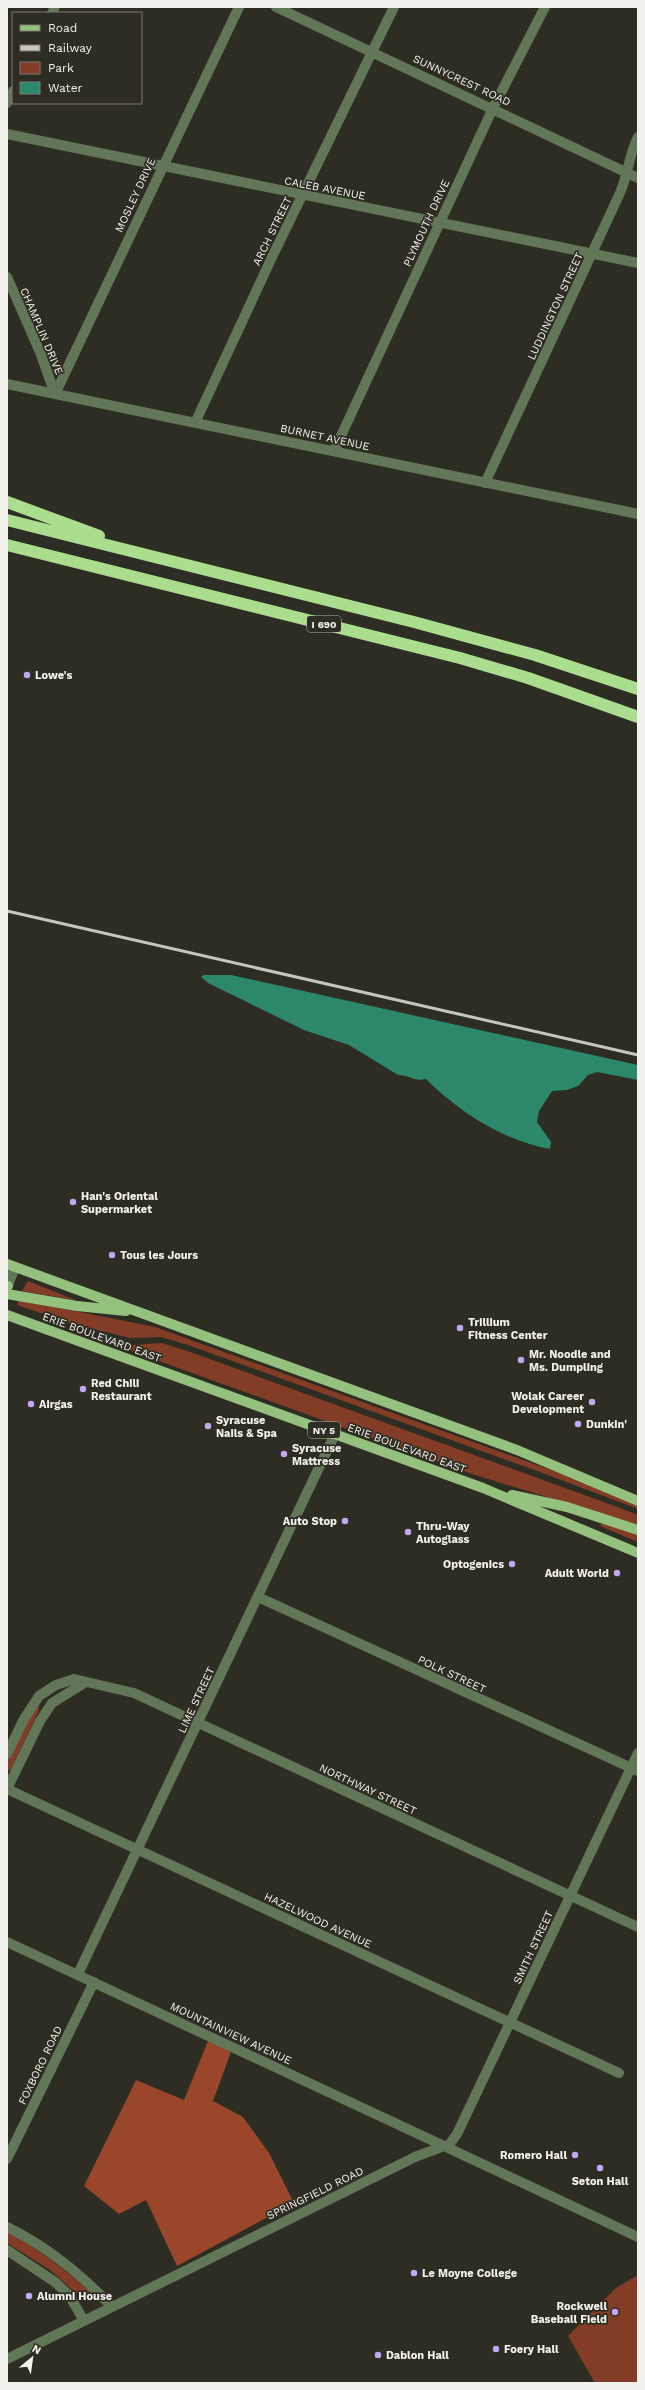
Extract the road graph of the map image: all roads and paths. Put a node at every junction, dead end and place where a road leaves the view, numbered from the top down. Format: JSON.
{"nodes":[{"id":1,"x":239,"y":7,"type":"edge"},
{"id":2,"x":276,"y":7,"type":"edge"},
{"id":3,"x":394,"y":7,"type":"edge"},
{"id":4,"x":545,"y":7,"type":"edge"},
{"id":5,"x":372,"y":52,"type":"junction"},
{"id":6,"x":12,"y":94,"type":"edge"},
{"id":7,"x":7,"y":103,"type":"edge"},
{"id":8,"x":493,"y":108,"type":"junction"},
{"id":9,"x":7,"y":134,"type":"edge"},
{"id":10,"x":638,"y":137,"type":"edge"},
{"id":11,"x":162,"y":167,"type":"junction"},
{"id":12,"x":628,"y":173,"type":"junction"},
{"id":13,"x":638,"y":178,"type":"edge"},
{"id":14,"x":303,"y":196,"type":"junction"},
{"id":15,"x":440,"y":223,"type":"junction"},
{"id":16,"x":593,"y":254,"type":"junction"},
{"id":17,"x":638,"y":263,"type":"edge"},
{"id":18,"x":7,"y":277,"type":"edge"},
{"id":19,"x":7,"y":384,"type":"edge"},
{"id":20,"x":55,"y":394,"type":"junction"},
{"id":21,"x":195,"y":422,"type":"junction"},
{"id":22,"x":334,"y":452,"type":"junction"},
{"id":23,"x":485,"y":483,"type":"junction"},
{"id":24,"x":7,"y":502,"type":"edge"},
{"id":25,"x":638,"y":514,"type":"edge"},
{"id":26,"x":7,"y":520,"type":"edge"},
{"id":27,"x":7,"y":545,"type":"edge"},
{"id":28,"x":170,"y":561,"type":"junction"},
{"id":29,"x":638,"y":689,"type":"edge"},
{"id":30,"x":638,"y":717,"type":"edge"},
{"id":31,"x":11,"y":1266,"type":"edge"},
{"id":32,"x":7,"y":1288,"type":"edge"},
{"id":33,"x":139,"y":1313,"type":"junction"},
{"id":34,"x":7,"y":1315,"type":"edge"},
{"id":35,"x":335,"y":1434,"type":"junction"},
{"id":36,"x":483,"y":1488,"type":"junction"},
{"id":37,"x":638,"y":1501,"type":"edge"},
{"id":38,"x":638,"y":1530,"type":"edge"},
{"id":39,"x":638,"y":1552,"type":"edge"},
{"id":40,"x":258,"y":1597,"type":"junction"},
{"id":41,"x":86,"y":1682,"type":"junction"},
{"id":42,"x":46,"y":1691,"type":"junction"},
{"id":43,"x":52,"y":1703,"type":"junction"},
{"id":44,"x":198,"y":1724,"type":"junction"},
{"id":45,"x":638,"y":1753,"type":"edge"},
{"id":46,"x":7,"y":1754,"type":"edge"},
{"id":47,"x":634,"y":1770,"type":"edge"},
{"id":48,"x":7,"y":1789,"type":"edge"},
{"id":49,"x":139,"y":1850,"type":"junction"},
{"id":50,"x":570,"y":1896,"type":"junction"},
{"id":51,"x":638,"y":1927,"type":"edge"},
{"id":52,"x":7,"y":1942,"type":"edge"},
{"id":53,"x":78,"y":1974,"type":"junction"},
{"id":54,"x":94,"y":1982,"type":"junction"},
{"id":55,"x":510,"y":2022,"type":"junction"},
{"id":56,"x":619,"y":2073,"type":"dead end"},
{"id":57,"x":444,"y":2146,"type":"junction"},
{"id":58,"x":7,"y":2159,"type":"edge"},
{"id":59,"x":7,"y":2227,"type":"edge"},
{"id":60,"x":638,"y":2237,"type":"edge"},
{"id":61,"x":7,"y":2250,"type":"edge"},
{"id":62,"x":112,"y":2307,"type":"junction"},
{"id":63,"x":84,"y":2321,"type":"junction"},
{"id":64,"x":7,"y":2358,"type":"edge"}],
"edges":[{"from":1,"to":11,"type":"street","name":"MOSLEY DRIVE"},
{"from":2,"to":5,"type":"street","name":"SUNNYCREST ROAD"},
{"from":3,"to":5,"type":"street","name":"ARCH STREET"},
{"from":4,"to":8,"type":"street","name":"PLYMOUTH DRIVE"},
{"from":5,"to":8,"type":"street","name":"SUNNYCREST ROAD"},
{"from":5,"to":14,"type":"street","name":"ARCH STREET"},
{"from":6,"to":7,"type":"street"},
{"from":8,"to":12,"type":"street","name":"SUNNYCREST ROAD"},
{"from":8,"to":15,"type":"street","name":"PLYMOUTH DRIVE"},
{"from":9,"to":11,"type":"street","name":"CALEB AVENUE"},
{"from":10,"to":12,"type":"street","name":"LUDDINGTON STREET"},
{"from":11,"to":14,"type":"street","name":"CALEB AVENUE"},
{"from":11,"to":20,"type":"street","name":"MOSLEY DRIVE"},
{"from":12,"to":13,"type":"street","name":"SUNNYCREST ROAD"},
{"from":12,"to":16,"type":"street","name":"LUDDINGTON STREET"},
{"from":14,"to":15,"type":"street","name":"CALEB AVENUE"},
{"from":14,"to":21,"type":"street","name":"ARCH STREET"},
{"from":15,"to":16,"type":"street","name":"CALEB AVENUE"},
{"from":15,"to":22,"type":"street","name":"PLYMOUTH DRIVE"},
{"from":16,"to":17,"type":"street","name":"CALEB AVENUE"},
{"from":16,"to":23,"type":"street","name":"LUDDINGTON STREET"},
{"from":18,"to":20,"type":"street","name":"CHAMPLIN DRIVE"},
{"from":19,"to":20,"type":"street","name":"BURNET AVENUE"},
{"from":20,"to":21,"type":"street","name":"BURNET AVENUE"},
{"from":21,"to":22,"type":"street","name":"BURNET AVENUE"},
{"from":22,"to":23,"type":"street","name":"BURNET AVENUE"},
{"from":23,"to":25,"type":"street","name":"BURNET AVENUE"},
{"from":24,"to":28,"type":"highway"},
{"from":26,"to":28,"type":"highway","number":"I 690"},
{"from":27,"to":30,"type":"highway","number":"I 690"},
{"from":28,"to":29,"type":"highway","number":"I 690"},
{"from":31,"to":32,"type":"street"},
{"from":31,"to":33,"type":"main road"},
{"from":32,"to":33,"type":"main road"},
{"from":33,"to":37,"type":"main road"},
{"from":34,"to":35,"type":"main road","name":"ERIE BOULEVARD EAST","number":"NY 5"},
{"from":35,"to":36,"type":"main road","name":"ERIE BOULEVARD EAST","number":"NY 5"},
{"from":35,"to":40,"type":"street","name":"LIME STREET"},
{"from":36,"to":38,"type":"main road"},
{"from":36,"to":39,"type":"main road","name":"ERIE BOULEVARD EAST","number":"NY 5"},
{"from":40,"to":44,"type":"street","name":"LIME STREET"},
{"from":40,"to":47,"type":"street","name":"POLK STREET"},
{"from":41,"to":42,"type":"street","name":"NORTHWAY STREET"},
{"from":41,"to":43,"type":"street"},
{"from":41,"to":44,"type":"street","name":"NORTHWAY STREET"},
{"from":42,"to":43,"type":"street"},
{"from":42,"to":46,"type":"street"},
{"from":43,"to":48,"type":"street"},
{"from":44,"to":49,"type":"street","name":"LIME STREET"},
{"from":44,"to":50,"type":"street","name":"NORTHWAY STREET"},
{"from":45,"to":47,"type":"street","name":"SMITH STREET"},
{"from":47,"to":50,"type":"street","name":"SMITH STREET"},
{"from":48,"to":49,"type":"street","name":"HAZELWOOD AVENUE"},
{"from":49,"to":53,"type":"street","name":"LIME STREET"},
{"from":49,"to":55,"type":"street","name":"HAZELWOOD AVENUE"},
{"from":50,"to":51,"type":"street","name":"NORTHWAY STREET"},
{"from":50,"to":55,"type":"street","name":"SMITH STREET"},
{"from":52,"to":53,"type":"street","name":"MOUNTAINVIEW AVENUE"},
{"from":53,"to":54,"type":"street","name":"MOUNTAINVIEW AVENUE"},
{"from":54,"to":57,"type":"street","name":"MOUNTAINVIEW AVENUE"},
{"from":54,"to":58,"type":"street","name":"FOXBORO ROAD"},
{"from":55,"to":56,"type":"street","name":"HAZELWOOD AVENUE"},
{"from":55,"to":57,"type":"street","name":"SMITH STREET"},
{"from":57,"to":60,"type":"street"},
{"from":57,"to":62,"type":"street","name":"SPRINGFIELD ROAD"},
{"from":59,"to":62,"type":"street"},
{"from":61,"to":63,"type":"street"},
{"from":62,"to":63,"type":"street","name":"SPRINGFIELD ROAD"},
{"from":63,"to":64,"type":"street","name":"SPRINGFIELD ROAD"}]}
